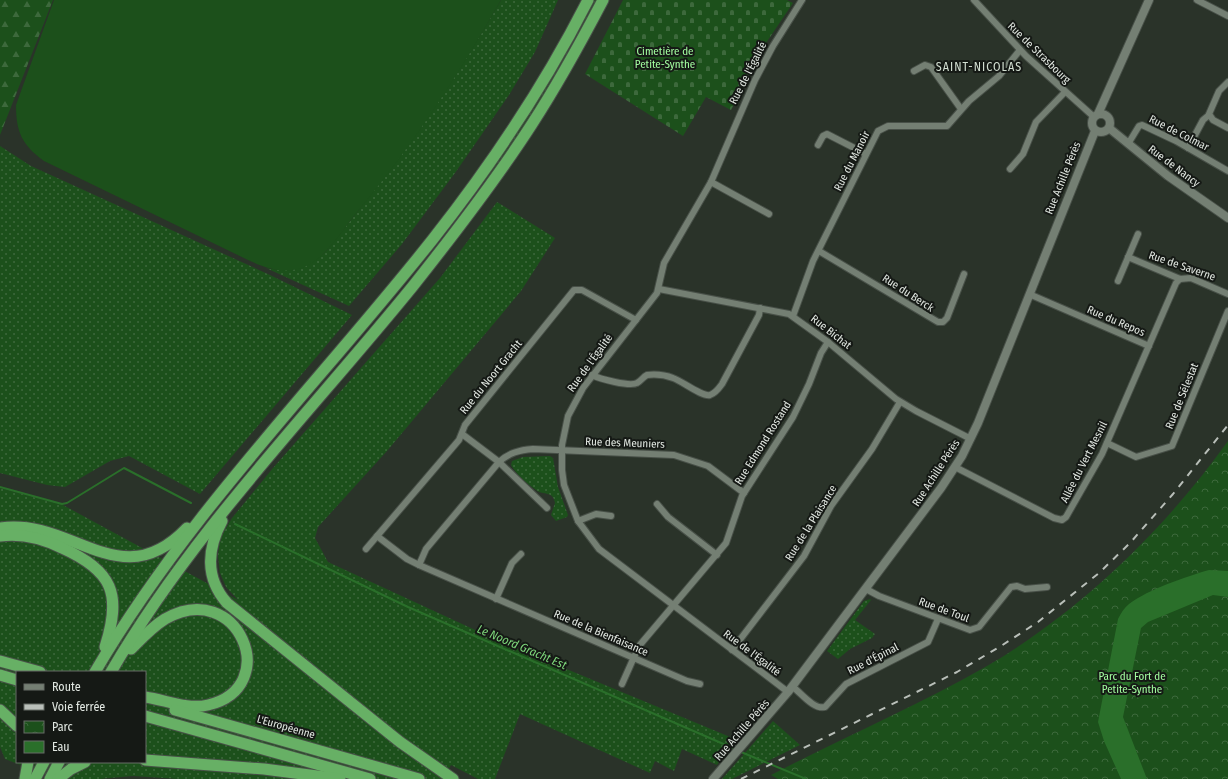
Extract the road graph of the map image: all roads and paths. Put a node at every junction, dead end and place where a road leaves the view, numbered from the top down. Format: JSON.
{"nodes":[{"id":1,"x":588,"y":0,"type":"edge"},
{"id":2,"x":603,"y":0,"type":"edge"},
{"id":3,"x":802,"y":0,"type":"edge"},
{"id":4,"x":974,"y":0,"type":"edge"},
{"id":5,"x":1149,"y":0,"type":"edge"},
{"id":6,"x":1197,"y":0,"type":"edge"},
{"id":7,"x":1228,"y":16,"type":"edge"},
{"id":8,"x":1020,"y":50,"type":"junction"},
{"id":9,"x":914,"y":71,"type":"dead end"},
{"id":10,"x":1228,"y":82,"type":"edge"},
{"id":11,"x":1065,"y":92,"type":"junction"},
{"id":12,"x":961,"y":109,"type":"junction"},
{"id":13,"x":1096,"y":115,"type":"junction"},
{"id":14,"x":1210,"y":115,"type":"junction"},
{"id":15,"x":1109,"y":128,"type":"junction"},
{"id":16,"x":1228,"y":128,"type":"edge"},
{"id":17,"x":1095,"y":130,"type":"junction"},
{"id":18,"x":1128,"y":144,"type":"junction"},
{"id":19,"x":818,"y":145,"type":"dead end"},
{"id":20,"x":1188,"y":148,"type":"junction"},
{"id":21,"x":866,"y":154,"type":"junction"},
{"id":22,"x":1010,"y":169,"type":"dead end"},
{"id":23,"x":1228,"y":171,"type":"edge"},
{"id":24,"x":711,"y":182,"type":"junction"},
{"id":25,"x":769,"y":214,"type":"dead end"},
{"id":26,"x":1228,"y":218,"type":"edge"},
{"id":27,"x":1138,"y":234,"type":"dead end"},
{"id":28,"x":818,"y":251,"type":"junction"},
{"id":29,"x":1128,"y":257,"type":"junction"},
{"id":30,"x":964,"y":274,"type":"dead end"},
{"id":31,"x":1180,"y":278,"type":"junction"},
{"id":32,"x":1118,"y":280,"type":"dead end"},
{"id":33,"x":658,"y":289,"type":"junction"},
{"id":34,"x":1028,"y":294,"type":"junction"},
{"id":35,"x":1228,"y":294,"type":"edge"},
{"id":36,"x":760,"y":308,"type":"junction"},
{"id":37,"x":1228,"y":311,"type":"edge"},
{"id":38,"x":793,"y":316,"type":"junction"},
{"id":39,"x":636,"y":320,"type":"junction"},
{"id":40,"x":828,"y":342,"type":"junction"},
{"id":41,"x":1149,"y":346,"type":"junction"},
{"id":42,"x":592,"y":375,"type":"junction"},
{"id":43,"x":900,"y":402,"type":"junction"},
{"id":44,"x":462,"y":434,"type":"junction"},
{"id":45,"x":971,"y":439,"type":"junction"},
{"id":46,"x":1107,"y":442,"type":"junction"},
{"id":47,"x":561,"y":450,"type":"junction"},
{"id":48,"x":499,"y":462,"type":"junction"},
{"id":49,"x":955,"y":467,"type":"junction"},
{"id":50,"x":224,"y":490,"type":"junction"},
{"id":51,"x":744,"y":492,"type":"junction"},
{"id":52,"x":236,"y":496,"type":"junction"},
{"id":53,"x":657,"y":504,"type":"dead end"},
{"id":54,"x":547,"y":508,"type":"dead end"},
{"id":55,"x":611,"y":516,"type":"dead end"},
{"id":56,"x":578,"y":521,"type":"junction"},
{"id":57,"x":0,"y":528,"type":"edge"},
{"id":58,"x":0,"y":536,"type":"edge"},
{"id":59,"x":377,"y":536,"type":"junction"},
{"id":60,"x":366,"y":549,"type":"dead end"},
{"id":61,"x":521,"y":554,"type":"dead end"},
{"id":62,"x":717,"y":555,"type":"junction"},
{"id":63,"x":418,"y":565,"type":"junction"},
{"id":64,"x":1047,"y":586,"type":"dead end"},
{"id":65,"x":866,"y":588,"type":"junction"},
{"id":66,"x":496,"y":599,"type":"junction"},
{"id":67,"x":673,"y":606,"type":"junction"},
{"id":68,"x":938,"y":619,"type":"junction"},
{"id":69,"x":732,"y":650,"type":"junction"},
{"id":70,"x":633,"y":658,"type":"junction"},
{"id":71,"x":2,"y":661,"type":"edge"},
{"id":72,"x":98,"y":667,"type":"edge"},
{"id":73,"x":112,"y":669,"type":"edge"},
{"id":74,"x":37,"y":671,"type":"edge"},
{"id":75,"x":0,"y":676,"type":"edge"},
{"id":76,"x":16,"y":680,"type":"edge"},
{"id":77,"x":622,"y":684,"type":"dead end"},
{"id":78,"x":700,"y":684,"type":"dead end"},
{"id":79,"x":790,"y":690,"type":"junction"},
{"id":80,"x":146,"y":697,"type":"edge"},
{"id":81,"x":146,"y":701,"type":"edge"},
{"id":82,"x":0,"y":710,"type":"edge"},
{"id":83,"x":146,"y":716,"type":"edge"},
{"id":84,"x":16,"y":725,"type":"edge"},
{"id":85,"x":146,"y":760,"type":"edge"},
{"id":86,"x":28,"y":763,"type":"edge"},
{"id":87,"x":43,"y":763,"type":"edge"},
{"id":88,"x":58,"y":763,"type":"edge"},
{"id":89,"x":83,"y":763,"type":"edge"},
{"id":90,"x":25,"y":779,"type":"edge"},
{"id":91,"x":35,"y":779,"type":"edge"},
{"id":92,"x":50,"y":779,"type":"edge"},
{"id":93,"x":58,"y":779,"type":"edge"},
{"id":94,"x":340,"y":779,"type":"edge"},
{"id":95,"x":370,"y":779,"type":"edge"},
{"id":96,"x":419,"y":779,"type":"edge"},
{"id":97,"x":453,"y":779,"type":"edge"},
{"id":98,"x":713,"y":779,"type":"edge"}],
"edges":[{"from":1,"to":50,"type":"highway"},
{"from":2,"to":52,"type":"highway"},
{"from":3,"to":24,"type":"street","name":"Rue de l'Égalité"},
{"from":4,"to":8,"type":"street","name":"Rue de Strasbourg"},
{"from":5,"to":13,"type":"street"},
{"from":6,"to":7,"type":"street"},
{"from":8,"to":11,"type":"street","name":"Rue de Strasbourg"},
{"from":8,"to":12,"type":"street","name":"Rue du Manoir"},
{"from":9,"to":12,"type":"street"},
{"from":10,"to":14,"type":"street"},
{"from":11,"to":13,"type":"street","name":"Rue de Strasbourg"},
{"from":11,"to":22,"type":"street"},
{"from":12,"to":21,"type":"street","name":"Rue du Manoir"},
{"from":13,"to":15,"type":"street"},
{"from":13,"to":17,"type":"street"},
{"from":14,"to":16,"type":"street"},
{"from":14,"to":20,"type":"street"},
{"from":15,"to":17,"type":"street"},
{"from":15,"to":18,"type":"street","name":"Rue de Nancy"},
{"from":17,"to":34,"type":"street","name":"Rue Achille Pérès"},
{"from":18,"to":20,"type":"street","name":"Rue de Colmar"},
{"from":18,"to":26,"type":"street","name":"Rue de Nancy"},
{"from":19,"to":21,"type":"street"},
{"from":20,"to":23,"type":"street","name":"Rue de Colmar"},
{"from":21,"to":28,"type":"street","name":"Rue du Manoir"},
{"from":24,"to":25,"type":"street"},
{"from":24,"to":33,"type":"street","name":"Rue de l'Égalité"},
{"from":27,"to":29,"type":"street"},
{"from":28,"to":30,"type":"street","name":"Rue du Berck"},
{"from":28,"to":38,"type":"street","name":"Rue du Manoir"},
{"from":29,"to":31,"type":"street","name":"Rue de Saverne"},
{"from":29,"to":32,"type":"street"},
{"from":31,"to":35,"type":"street","name":"Rue de Saverne"},
{"from":31,"to":41,"type":"street","name":"Rue du Repos"},
{"from":33,"to":36,"type":"street","name":"Rue Bichat"},
{"from":33,"to":39,"type":"street","name":"Rue de l'Égalité"},
{"from":34,"to":41,"type":"street","name":"Rue du Repos"},
{"from":34,"to":45,"type":"street","name":"Rue Achille Pérès"},
{"from":36,"to":38,"type":"street","name":"Rue Bichat"},
{"from":36,"to":42,"type":"street"},
{"from":37,"to":46,"type":"street","name":"Rue de Sélestat"},
{"from":38,"to":40,"type":"street","name":"Rue Bichat"},
{"from":39,"to":42,"type":"street","name":"Rue de l'Égalité"},
{"from":39,"to":44,"type":"street","name":"Rue du Noort Gracht"},
{"from":40,"to":43,"type":"street","name":"Rue Bichat"},
{"from":40,"to":51,"type":"street","name":"Rue Edmond Rostand"},
{"from":41,"to":46,"type":"street","name":"Allée du Vert Mesnil"},
{"from":42,"to":47,"type":"street","name":"Rue de l'Égalité"},
{"from":43,"to":45,"type":"street","name":"Rue Bichat"},
{"from":43,"to":69,"type":"street","name":"Rue de la Plaisance"},
{"from":44,"to":48,"type":"street"},
{"from":44,"to":59,"type":"street","name":"Rue du Noort Gracht"},
{"from":45,"to":49,"type":"street","name":"Rue Achille Pérès"},
{"from":46,"to":49,"type":"street","name":"Allée du Vert Mesnil"},
{"from":47,"to":48,"type":"street","name":"Rue des Meuniers"},
{"from":47,"to":51,"type":"street","name":"Rue des Meuniers"},
{"from":47,"to":56,"type":"street","name":"Rue de l'Égalité"},
{"from":48,"to":54,"type":"street"},
{"from":48,"to":63,"type":"street","name":"Rue des Meuniers"},
{"from":49,"to":65,"type":"street","name":"Rue Achille Pérès"},
{"from":50,"to":57,"type":"highway"},
{"from":50,"to":72,"type":"highway"},
{"from":51,"to":62,"type":"street","name":"Rue Edmond Rostand"},
{"from":52,"to":73,"type":"highway"},
{"from":52,"to":97,"type":"highway"},
{"from":53,"to":62,"type":"street"},
{"from":55,"to":56,"type":"street"},
{"from":56,"to":67,"type":"street","name":"Rue de l'Égalité"},
{"from":58,"to":72,"type":"highway"},
{"from":59,"to":60,"type":"street","name":"Rue du Noort Gracht"},
{"from":59,"to":63,"type":"street","name":"Rue de la Bienfaisance"},
{"from":61,"to":66,"type":"street"},
{"from":62,"to":67,"type":"street","name":"Rue Edmond Rostand"},
{"from":63,"to":66,"type":"street","name":"Rue de la Bienfaisance"},
{"from":64,"to":68,"type":"street","name":"Rue de Toul"},
{"from":65,"to":68,"type":"street","name":"Rue de Toul"},
{"from":65,"to":79,"type":"street","name":"Rue Achille Pérès"},
{"from":66,"to":70,"type":"street","name":"Rue de la Bienfaisance"},
{"from":67,"to":69,"type":"street","name":"Rue de l'Égalité"},
{"from":67,"to":70,"type":"street","name":"Rue Edmond Rostand"},
{"from":68,"to":79,"type":"street","name":"Rue d'Épinal"},
{"from":69,"to":79,"type":"street","name":"Rue de l'Égalité"},
{"from":70,"to":77,"type":"street","name":"Rue Edmond Rostand"},
{"from":70,"to":78,"type":"street","name":"Rue de la Bienfaisance"},
{"from":71,"to":74,"type":"highway"},
{"from":73,"to":80,"type":"highway"},
{"from":75,"to":76,"type":"highway"},
{"from":79,"to":98,"type":"street","name":"Rue Achille Pérès"},
{"from":81,"to":96,"type":"highway","name":"L'Européenne"},
{"from":82,"to":84,"type":"highway"},
{"from":83,"to":95,"type":"highway"},
{"from":85,"to":94,"type":"highway"},
{"from":86,"to":90,"type":"highway"},
{"from":87,"to":91,"type":"highway"},
{"from":88,"to":92,"type":"highway"},
{"from":89,"to":93,"type":"highway"}]}
